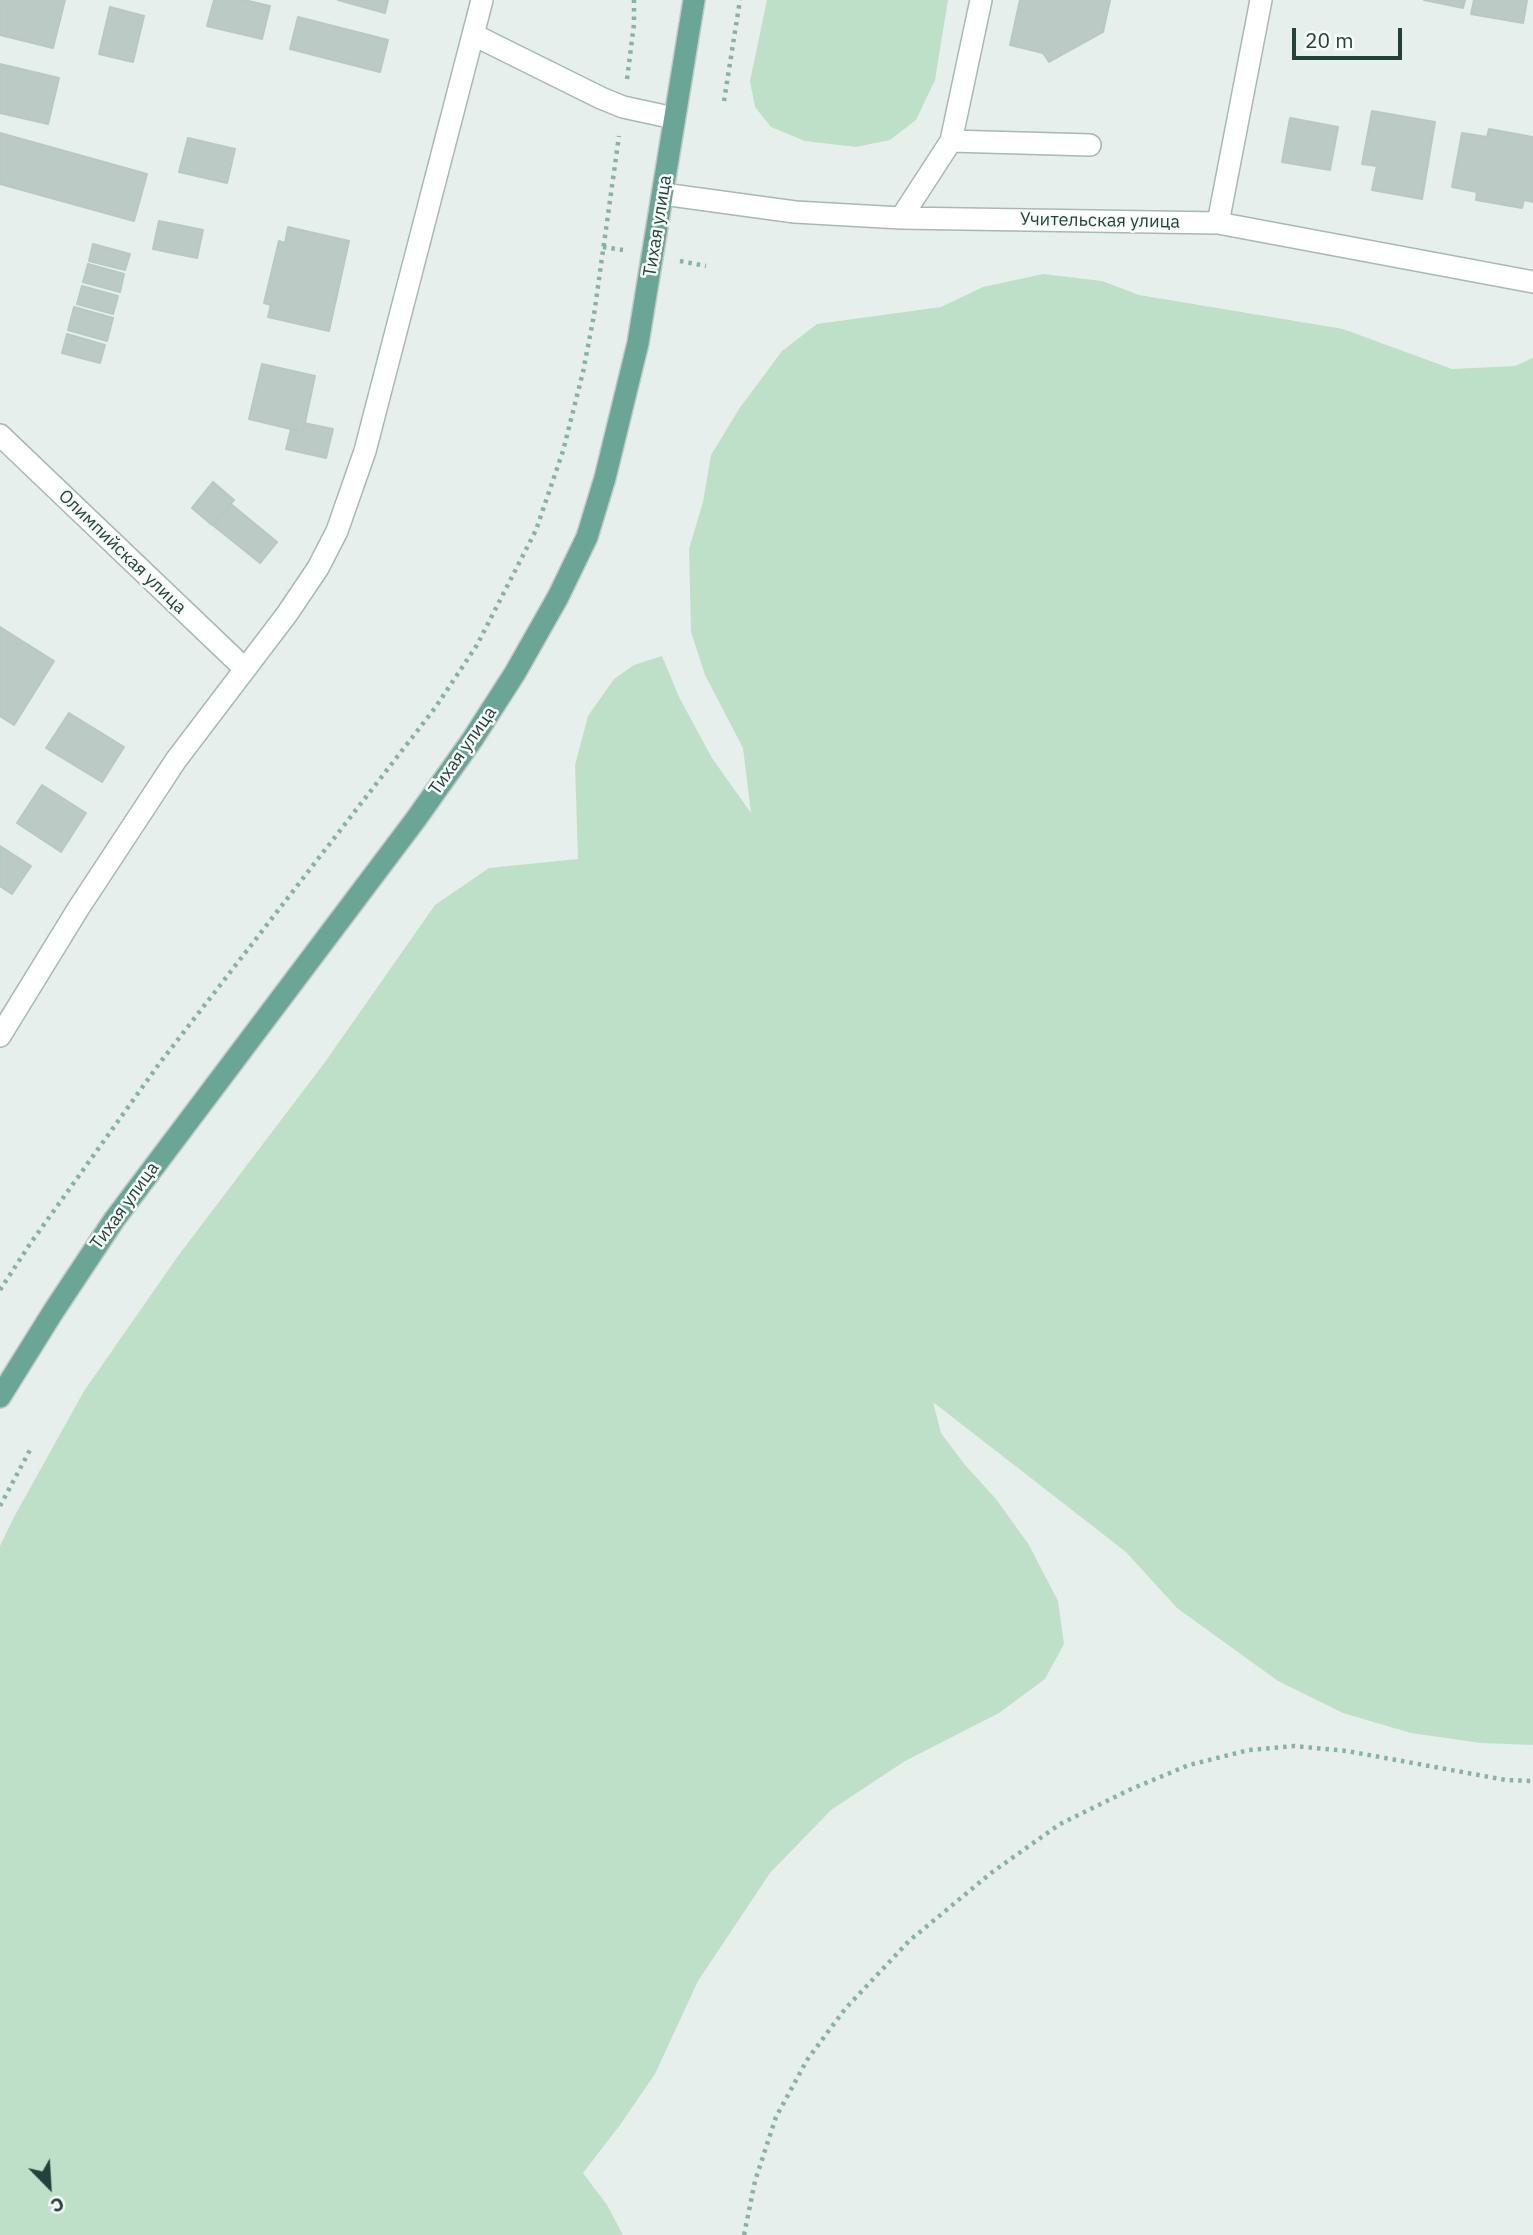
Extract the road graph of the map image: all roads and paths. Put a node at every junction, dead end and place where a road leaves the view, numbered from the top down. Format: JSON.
{"nodes":[{"id":1,"x":482,"y":0,"type":"edge"},
{"id":2,"x":634,"y":0,"type":"edge"},
{"id":3,"x":694,"y":0,"type":"edge"},
{"id":4,"x":740,"y":0,"type":"edge"},
{"id":5,"x":981,"y":0,"type":"edge"},
{"id":6,"x":1261,"y":0,"type":"edge"},
{"id":7,"x":474,"y":35,"type":"junction"},
{"id":8,"x":723,"y":101,"type":"dead end"},
{"id":9,"x":623,"y":107,"type":"junction"},
{"id":10,"x":674,"y":118,"type":"junction"},
{"id":11,"x":951,"y":141,"type":"junction"},
{"id":12,"x":1090,"y":145,"type":"dead end"},
{"id":13,"x":663,"y":194,"type":"junction"},
{"id":14,"x":901,"y":218,"type":"junction"},
{"id":15,"x":1218,"y":223,"type":"junction"},
{"id":16,"x":1533,"y":282,"type":"edge"},
{"id":17,"x":0,"y":435,"type":"edge"},
{"id":18,"x":244,"y":668,"type":"junction"},
{"id":19,"x":0,"y":1036,"type":"edge"},
{"id":20,"x":0,"y":1290,"type":"edge"},
{"id":21,"x":0,"y":1397,"type":"edge"},
{"id":22,"x":30,"y":1450,"type":"dead end"},
{"id":23,"x":0,"y":1506,"type":"edge"},
{"id":24,"x":1533,"y":1782,"type":"edge"},
{"id":25,"x":744,"y":2235,"type":"edge"}],
"edges":[{"from":1,"to":7,"type":"street"},
{"from":2,"to":9,"type":"path"},
{"from":3,"to":10,"type":"main road","name":"Тихая улица"},
{"from":4,"to":8,"type":"path"},
{"from":5,"to":11,"type":"street"},
{"from":6,"to":15,"type":"street"},
{"from":7,"to":9,"type":"street"},
{"from":7,"to":18,"type":"street"},
{"from":9,"to":10,"type":"street"},
{"from":9,"to":20,"type":"path"},
{"from":10,"to":13,"type":"main road","name":"Тихая улица"},
{"from":11,"to":12,"type":"street"},
{"from":11,"to":14,"type":"street"},
{"from":13,"to":14,"type":"street","name":"Учительская улица"},
{"from":13,"to":21,"type":"main road","name":"Тихая улица"},
{"from":14,"to":15,"type":"street","name":"Учительская улица"},
{"from":15,"to":16,"type":"street","name":"Учительская улица"},
{"from":17,"to":18,"type":"street","name":"Олимпийская улица"},
{"from":18,"to":19,"type":"street"},
{"from":22,"to":23,"type":"path"},
{"from":24,"to":25,"type":"path"}]}
